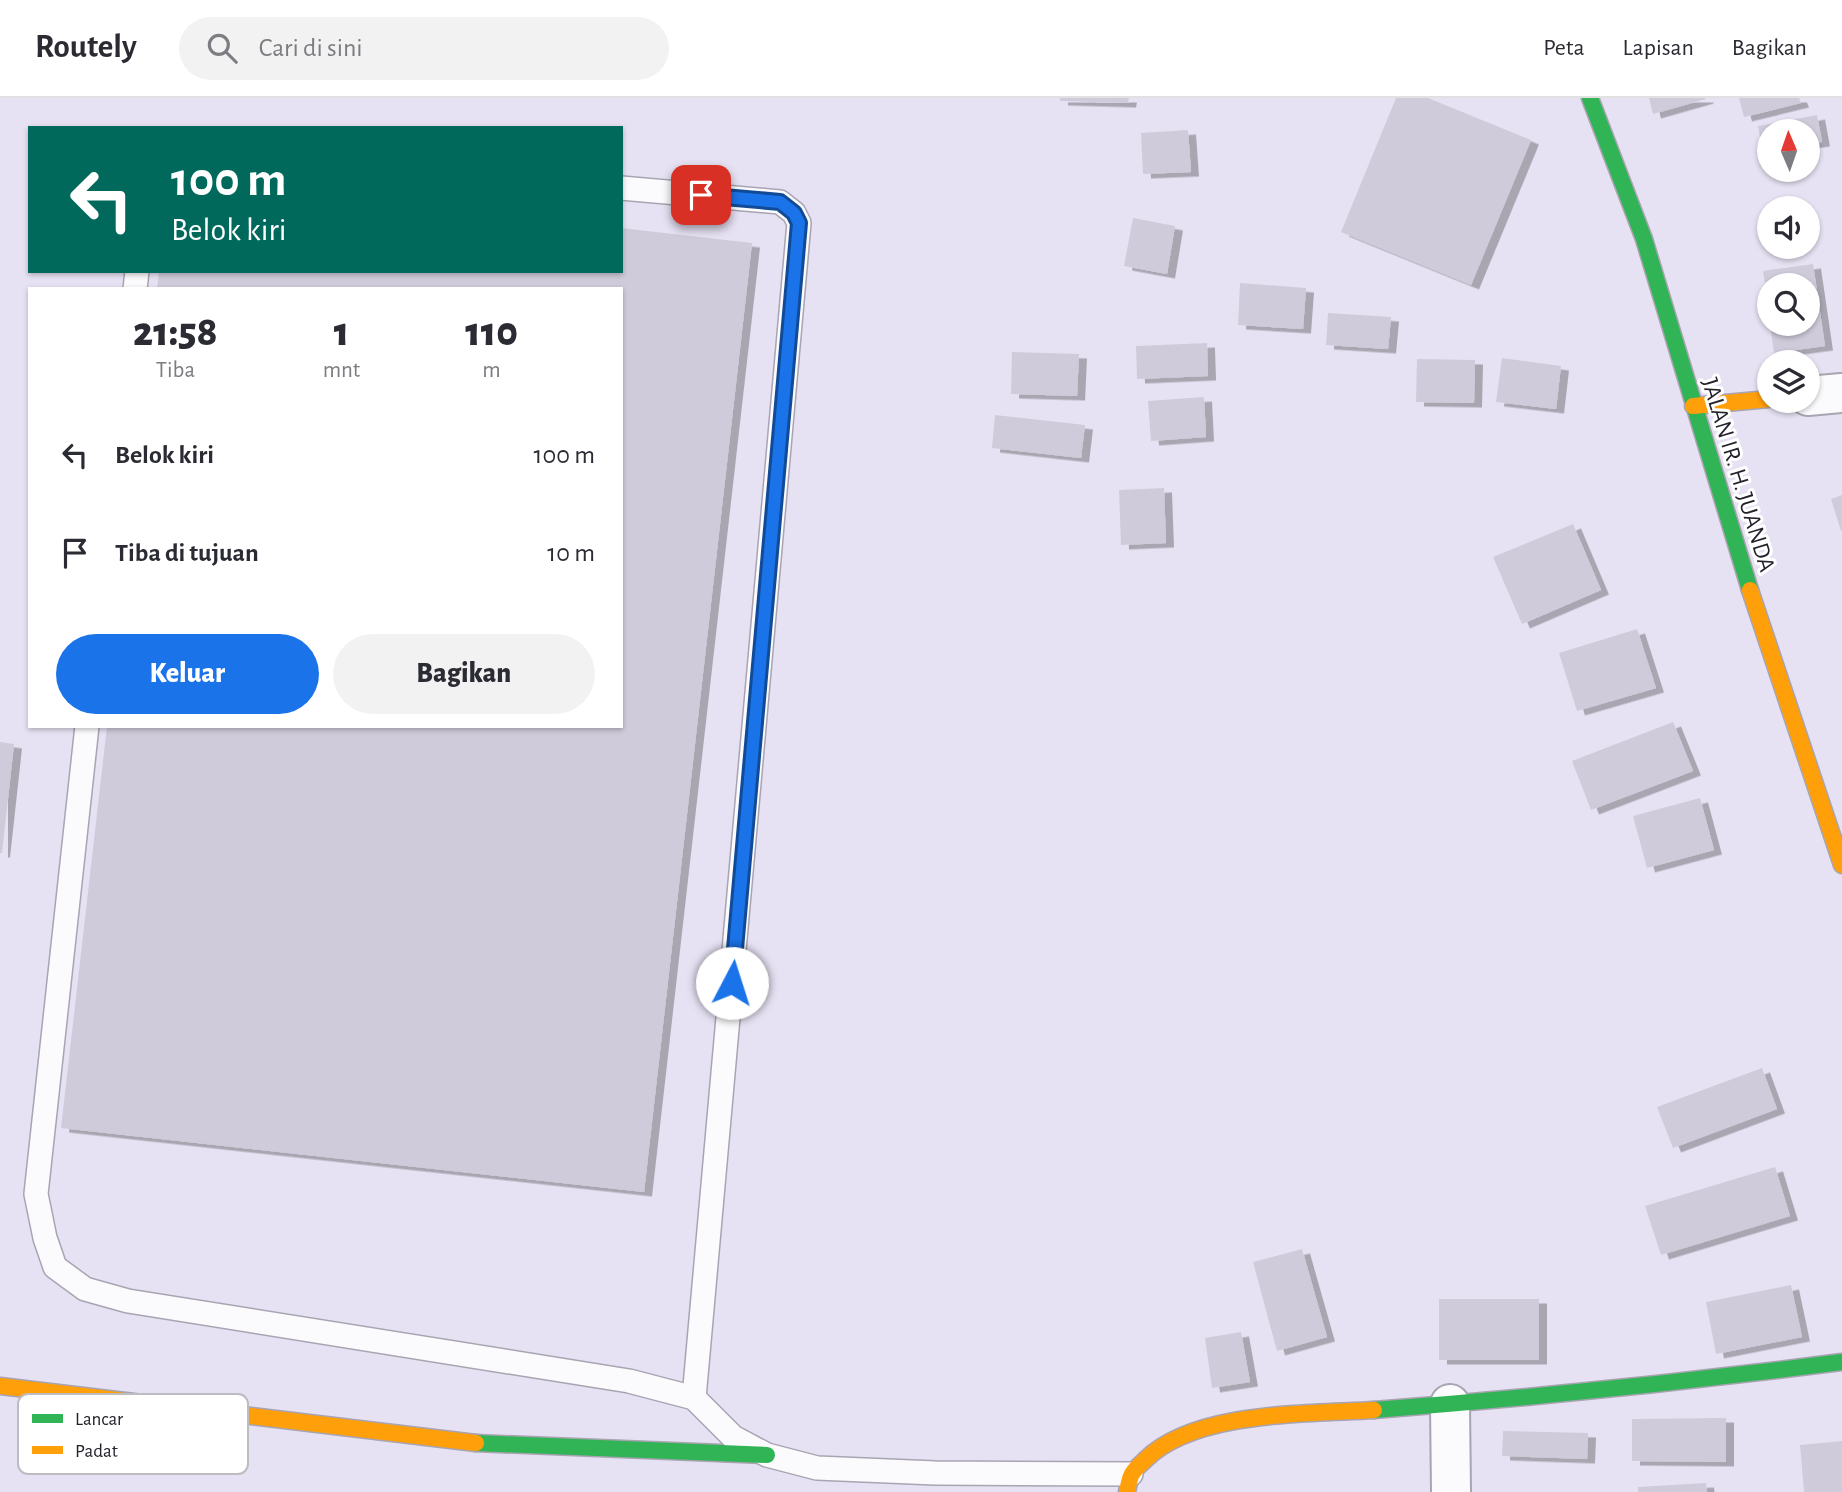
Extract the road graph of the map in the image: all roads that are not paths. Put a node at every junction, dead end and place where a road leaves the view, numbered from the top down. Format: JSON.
{"nodes":[{"id":1,"x":1590,"y":98,"type":"edge"},
{"id":2,"x":623,"y":188,"type":"edge"},
{"id":3,"x":1842,"y":393,"type":"edge"},
{"id":4,"x":1820,"y":395,"type":"edge"},
{"id":5,"x":1757,"y":401,"type":"edge"},
{"id":6,"x":1693,"y":406,"type":"junction"},
{"id":7,"x":87,"y":728,"type":"edge"},
{"id":8,"x":1842,"y":865,"type":"edge"},
{"id":9,"x":1842,"y":1362,"type":"edge"},
{"id":10,"x":0,"y":1386,"type":"edge"},
{"id":11,"x":66,"y":1394,"type":"edge"},
{"id":12,"x":694,"y":1398,"type":"junction"},
{"id":13,"x":1450,"y":1404,"type":"junction"},
{"id":14,"x":248,"y":1416,"type":"edge"},
{"id":15,"x":767,"y":1455,"type":"junction"},
{"id":16,"x":1129,"y":1483,"type":"edge"},
{"id":17,"x":1451,"y":1492,"type":"edge"}],
"edges":[{"from":1,"to":6,"type":"street","name":"JALAN IR. H. JUANDA"},
{"from":2,"to":12,"type":"lane"},
{"from":3,"to":4,"type":"street"},
{"from":5,"to":6,"type":"street"},
{"from":6,"to":8,"type":"street","name":"JALAN IR. H. JUANDA"},
{"from":7,"to":12,"type":"lane"},
{"from":9,"to":13,"type":"street"},
{"from":10,"to":11,"type":"street"},
{"from":12,"to":15,"type":"lane"},
{"from":13,"to":16,"type":"street"},
{"from":13,"to":17,"type":"street"},
{"from":14,"to":15,"type":"street"},
{"from":15,"to":16,"type":"lane"}]}
